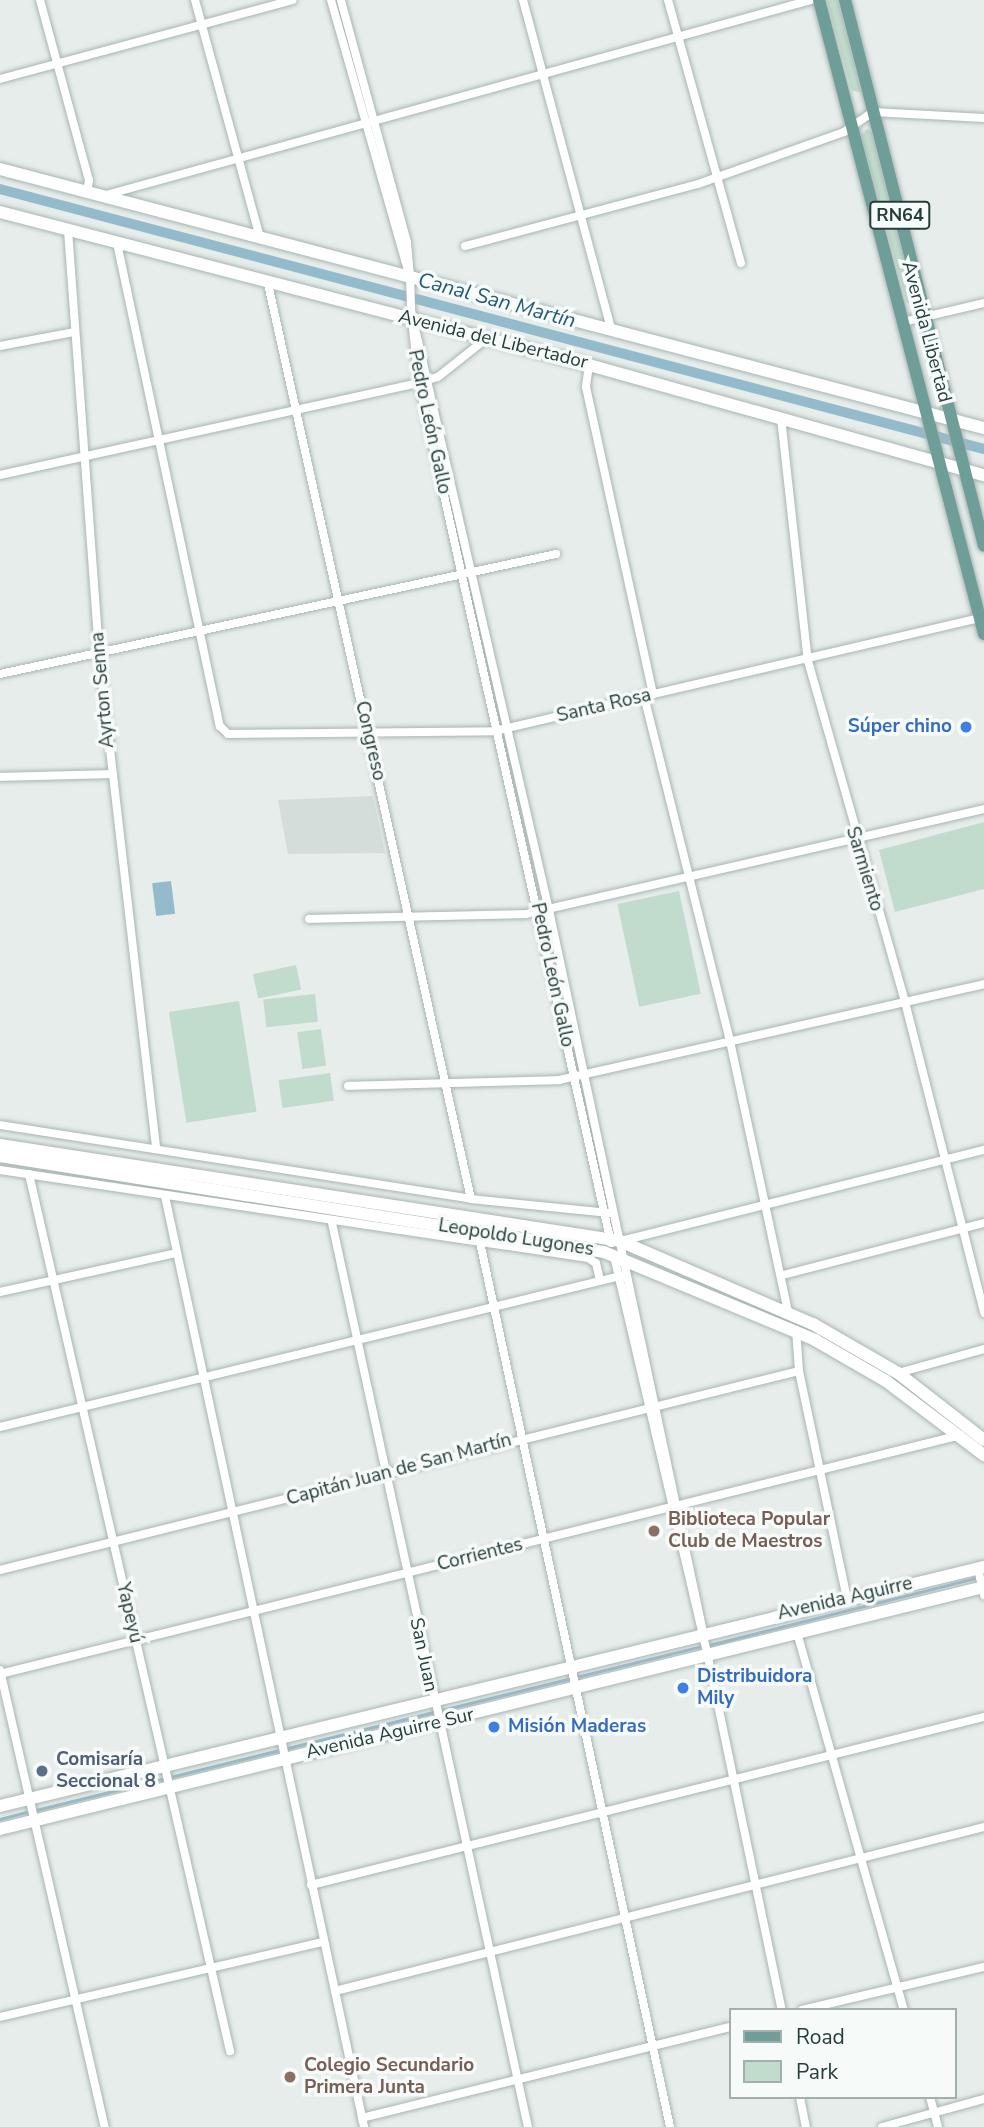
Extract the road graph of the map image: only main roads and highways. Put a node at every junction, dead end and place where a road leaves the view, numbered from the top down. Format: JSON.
{"nodes":[{"id":1,"x":819,"y":0,"type":"edge"},
{"id":2,"x":845,"y":0,"type":"edge"},
{"id":3,"x":0,"y":169,"type":"edge"},
{"id":4,"x":0,"y":212,"type":"edge"},
{"id":5,"x":930,"y":420,"type":"junction"},
{"id":6,"x":955,"y":425,"type":"junction"},
{"id":7,"x":984,"y":428,"type":"edge"},
{"id":8,"x":940,"y":457,"type":"junction"},
{"id":9,"x":967,"y":471,"type":"junction"},
{"id":10,"x":984,"y":475,"type":"edge"},
{"id":11,"x":984,"y":547,"type":"edge"},
{"id":12,"x":982,"y":618,"type":"edge"},
{"id":13,"x":984,"y":634,"type":"edge"},
{"id":14,"x":0,"y":1145,"type":"edge"},
{"id":15,"x":0,"y":1156,"type":"edge"},
{"id":16,"x":984,"y":1440,"type":"edge"},
{"id":17,"x":984,"y":1455,"type":"edge"},
{"id":18,"x":980,"y":1570,"type":"edge"},
{"id":19,"x":983,"y":1588,"type":"edge"},
{"id":20,"x":703,"y":1634,"type":"joint"},
{"id":21,"x":0,"y":1806,"type":"edge"},
{"id":22,"x":0,"y":1829,"type":"edge"}],
"edges":[{"from":1,"to":5,"type":"main road","name":"Avenida Libertad","number":"RN64"},
{"from":2,"to":6,"type":"main road","name":"Avenida Libertad","number":"RN64"},
{"from":3,"to":5,"type":"main road","name":"Avenida del Libertador"},
{"from":4,"to":8,"type":"main road","name":"Avenida del Libertador"},
{"from":5,"to":6,"type":"main road","name":"Avenida del Libertador"},
{"from":5,"to":8,"type":"main road","name":"Avenida Libertad","number":"RN64"},
{"from":6,"to":7,"type":"main road","name":"Avenida del Libertador"},
{"from":6,"to":9,"type":"main road","name":"Avenida Libertad","number":"RN64"},
{"from":8,"to":9,"type":"main road","name":"Avenida del Libertador"},
{"from":8,"to":12,"type":"main road","name":"Avenida Libertad","number":"RN64"},
{"from":9,"to":10,"type":"main road","name":"Avenida del Libertador"},
{"from":9,"to":11,"type":"main road","name":"Avenida Libertad","number":"RN64"},
{"from":12,"to":13,"type":"main road","name":"Avenida Libertad","number":"RN64"},
{"from":14,"to":16,"type":"main road","name":"Leopoldo Lugones"},
{"from":15,"to":17,"type":"main road","name":"Leopoldo Lugones"},
{"from":18,"to":20,"type":"main road","name":"Avenida Aguirre"},
{"from":19,"to":22,"type":"main road","name":"Avenida Aguirre Sur"},
{"from":20,"to":21,"type":"main road","name":"Avenida Aguirre Sur"}]}
